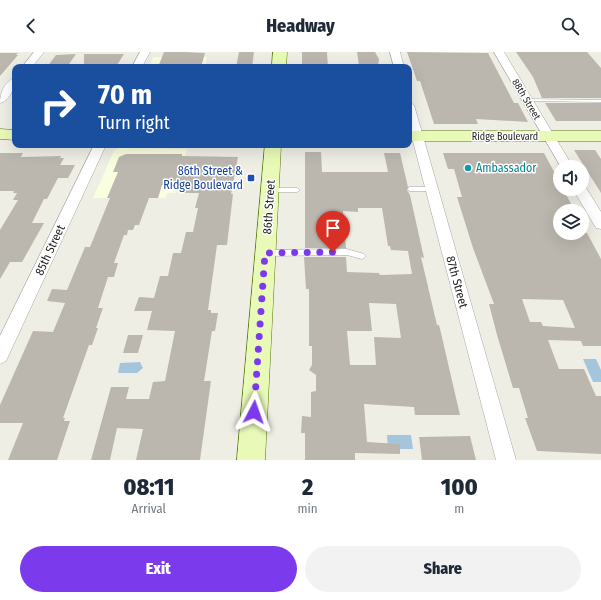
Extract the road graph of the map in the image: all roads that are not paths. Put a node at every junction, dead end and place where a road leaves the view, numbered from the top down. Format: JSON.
{"nodes":[{"id":1,"x":39,"y":52,"type":"edge"},
{"id":2,"x":145,"y":52,"type":"edge"},
{"id":3,"x":280,"y":52,"type":"edge"},
{"id":4,"x":394,"y":52,"type":"edge"},
{"id":5,"x":499,"y":52,"type":"edge"},
{"id":6,"x":29,"y":64,"type":"edge"},
{"id":7,"x":139,"y":64,"type":"edge"},
{"id":8,"x":279,"y":64,"type":"edge"},
{"id":9,"x":398,"y":64,"type":"edge"},
{"id":10,"x":12,"y":86,"type":"edge"},
{"id":11,"x":0,"y":100,"type":"edge"},
{"id":12,"x":527,"y":100,"type":"junction"},
{"id":13,"x":601,"y":101,"type":"edge"},
{"id":14,"x":0,"y":134,"type":"edge"},
{"id":15,"x":12,"y":135,"type":"edge"},
{"id":16,"x":413,"y":136,"type":"edge"},
{"id":17,"x":549,"y":136,"type":"junction"},
{"id":18,"x":601,"y":136,"type":"edge"},
{"id":19,"x":99,"y":148,"type":"edge"},
{"id":20,"x":273,"y":148,"type":"edge"},
{"id":21,"x":563,"y":160,"type":"edge"},
{"id":22,"x":411,"y":189,"type":"dead end"},
{"id":23,"x":432,"y":189,"type":"junction"},
{"id":24,"x":270,"y":190,"type":"junction"},
{"id":25,"x":297,"y":190,"type":"dead end"},
{"id":26,"x":584,"y":196,"type":"edge"},
{"id":27,"x":601,"y":224,"type":"edge"},
{"id":28,"x":265,"y":253,"type":"junction"},
{"id":29,"x":362,"y":256,"type":"dead end"},
{"id":30,"x":0,"y":355,"type":"edge"},
{"id":31,"x":251,"y":460,"type":"edge"},
{"id":32,"x":506,"y":460,"type":"edge"}],
"edges":[{"from":1,"to":6,"type":"street"},
{"from":2,"to":7,"type":"street"},
{"from":3,"to":8,"type":"main road"},
{"from":4,"to":9,"type":"street"},
{"from":5,"to":12,"type":"street","name":"88th Street"},
{"from":10,"to":11,"type":"street"},
{"from":12,"to":13,"type":"lane"},
{"from":12,"to":17,"type":"street","name":"88th Street"},
{"from":14,"to":15,"type":"main road"},
{"from":16,"to":17,"type":"main road","name":"Ridge Boulevard"},
{"from":16,"to":23,"type":"street","name":"87th Street"},
{"from":17,"to":18,"type":"main road","name":"Ridge Boulevard"},
{"from":17,"to":21,"type":"street","name":"88th Street"},
{"from":19,"to":30,"type":"street","name":"85th Street"},
{"from":20,"to":24,"type":"main road","name":"86th Street"},
{"from":22,"to":23,"type":"lane"},
{"from":23,"to":32,"type":"street","name":"87th Street"},
{"from":24,"to":25,"type":"lane"},
{"from":24,"to":28,"type":"main road","name":"86th Street"},
{"from":26,"to":27,"type":"street"},
{"from":28,"to":29,"type":"lane"},
{"from":28,"to":31,"type":"main road","name":"86th Street"}]}
